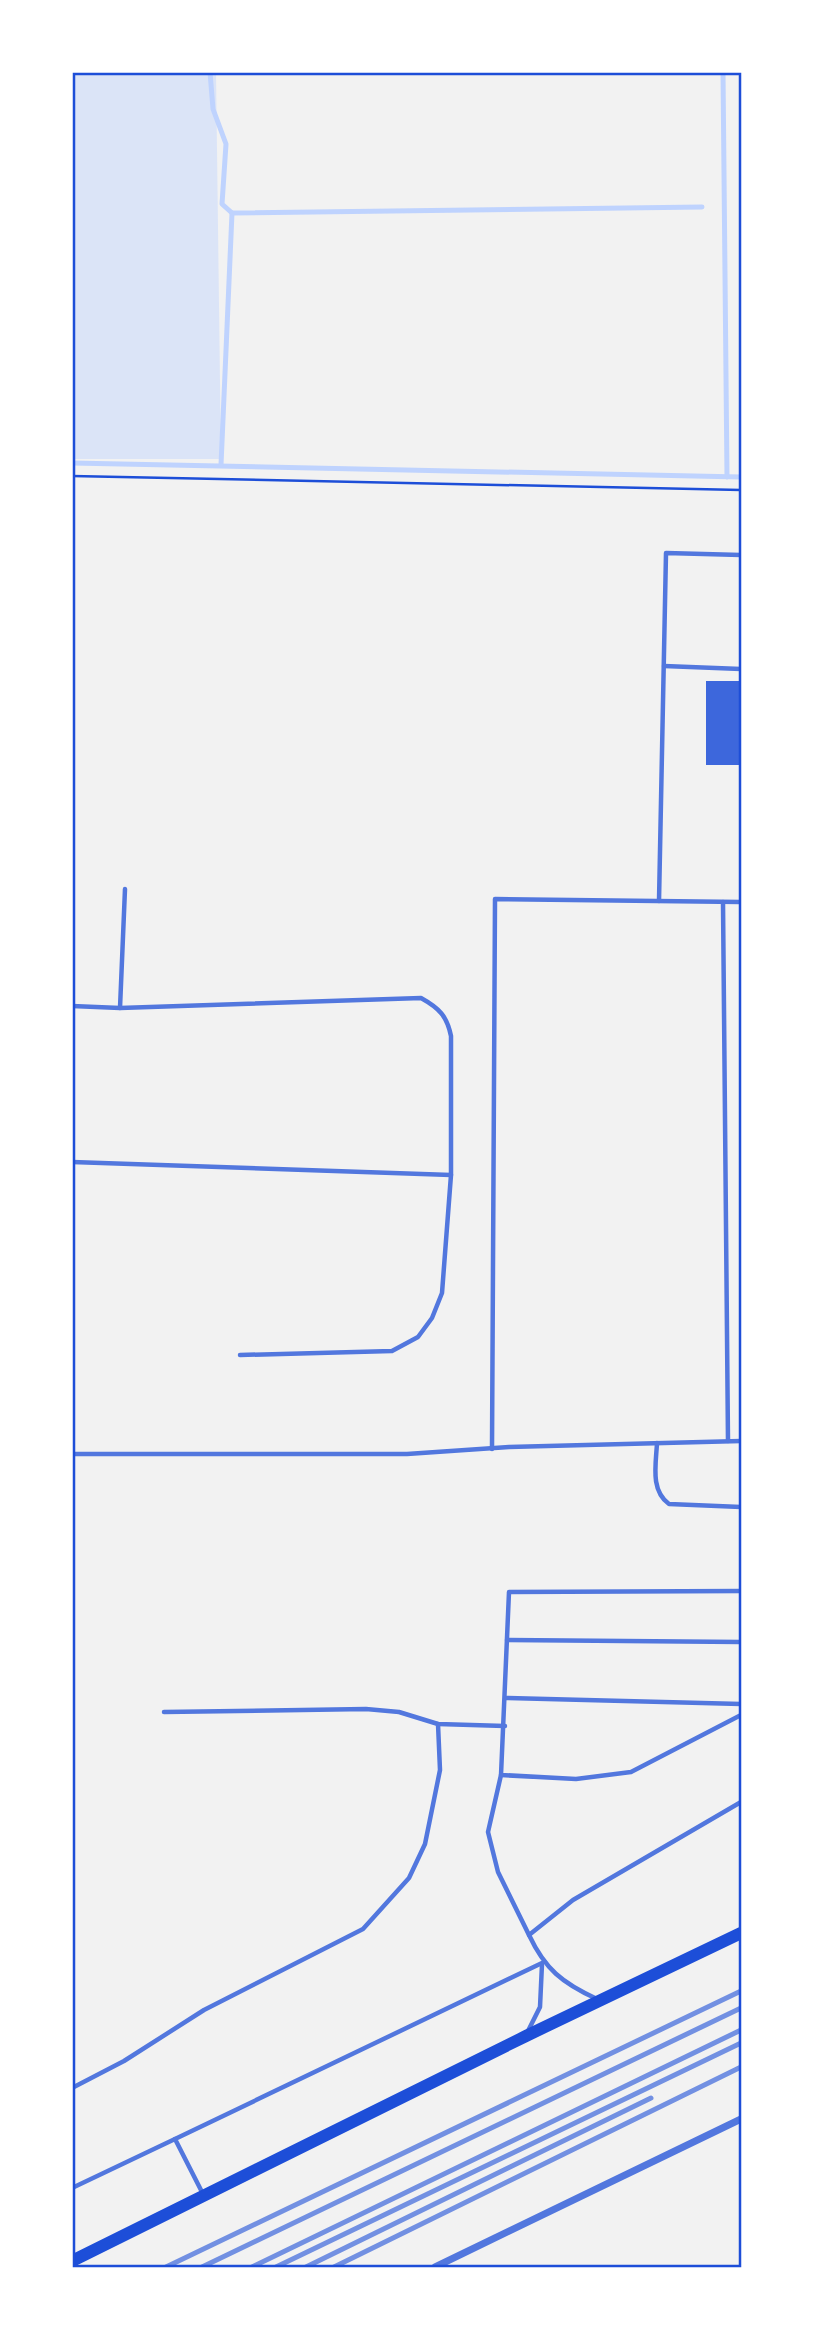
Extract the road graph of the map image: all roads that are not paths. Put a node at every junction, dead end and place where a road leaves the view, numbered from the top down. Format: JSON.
{"nodes":[{"id":1,"x":741,"y":555,"type":"edge"},
{"id":2,"x":664,"y":666,"type":"junction"},
{"id":3,"x":741,"y":669,"type":"edge"},
{"id":4,"x":125,"y":889,"type":"dead end"},
{"id":5,"x":659,"y":901,"type":"junction"},
{"id":6,"x":723,"y":902,"type":"junction"},
{"id":7,"x":741,"y":902,"type":"edge"},
{"id":8,"x":72,"y":1006,"type":"edge"},
{"id":9,"x":120,"y":1008,"type":"junction"},
{"id":10,"x":72,"y":1162,"type":"edge"},
{"id":11,"x":451,"y":1175,"type":"junction"},
{"id":12,"x":240,"y":1355,"type":"dead end"},
{"id":13,"x":728,"y":1441,"type":"junction"},
{"id":14,"x":741,"y":1441,"type":"edge"},
{"id":15,"x":657,"y":1443,"type":"junction"},
{"id":16,"x":492,"y":1449,"type":"junction"},
{"id":17,"x":72,"y":1454,"type":"edge"},
{"id":18,"x":741,"y":1507,"type":"edge"},
{"id":19,"x":741,"y":1591,"type":"edge"},
{"id":20,"x":508,"y":1640,"type":"junction"},
{"id":21,"x":741,"y":1642,"type":"edge"},
{"id":22,"x":506,"y":1698,"type":"junction"},
{"id":23,"x":741,"y":1704,"type":"edge"},
{"id":24,"x":164,"y":1712,"type":"dead end"},
{"id":25,"x":741,"y":1715,"type":"edge"},
{"id":26,"x":438,"y":1724,"type":"junction"},
{"id":27,"x":505,"y":1726,"type":"junction"},
{"id":28,"x":501,"y":1774,"type":"junction"},
{"id":29,"x":741,"y":1802,"type":"edge"},
{"id":30,"x":741,"y":1933,"type":"edge"},
{"id":31,"x":529,"y":1935,"type":"junction"},
{"id":32,"x":542,"y":1963,"type":"junction"},
{"id":33,"x":601,"y":2001,"type":"junction"},
{"id":34,"x":526,"y":2036,"type":"junction"},
{"id":35,"x":72,"y":2088,"type":"edge"},
{"id":36,"x":741,"y":2119,"type":"edge"},
{"id":37,"x":175,"y":2139,"type":"junction"},
{"id":38,"x":72,"y":2188,"type":"edge"},
{"id":39,"x":205,"y":2197,"type":"junction"},
{"id":40,"x":72,"y":2261,"type":"edge"},
{"id":41,"x":435,"y":2267,"type":"edge"}],
"edges":[{"from":1,"to":2,"type":"lane"},
{"from":2,"to":3,"type":"lane"},
{"from":2,"to":5,"type":"lane"},
{"from":4,"to":9,"type":"lane"},
{"from":5,"to":6,"type":"lane"},
{"from":5,"to":16,"type":"lane"},
{"from":6,"to":7,"type":"lane"},
{"from":6,"to":13,"type":"lane"},
{"from":8,"to":9,"type":"lane"},
{"from":9,"to":11,"type":"lane"},
{"from":10,"to":11,"type":"lane"},
{"from":11,"to":12,"type":"lane"},
{"from":13,"to":14,"type":"lane"},
{"from":13,"to":15,"type":"lane"},
{"from":15,"to":16,"type":"lane"},
{"from":15,"to":18,"type":"lane"},
{"from":16,"to":17,"type":"lane"},
{"from":19,"to":20,"type":"lane"},
{"from":20,"to":21,"type":"lane"},
{"from":20,"to":22,"type":"lane"},
{"from":22,"to":23,"type":"lane"},
{"from":22,"to":27,"type":"lane"},
{"from":24,"to":26,"type":"lane"},
{"from":25,"to":28,"type":"lane"},
{"from":26,"to":27,"type":"lane"},
{"from":26,"to":35,"type":"lane"},
{"from":27,"to":28,"type":"lane"},
{"from":28,"to":31,"type":"lane"},
{"from":29,"to":31,"type":"lane"},
{"from":30,"to":33,"type":"main road"},
{"from":31,"to":32,"type":"lane"},
{"from":32,"to":33,"type":"lane"},
{"from":32,"to":34,"type":"lane"},
{"from":32,"to":37,"type":"lane"},
{"from":33,"to":34,"type":"main road"},
{"from":34,"to":39,"type":"main road"},
{"from":36,"to":41,"type":"street"},
{"from":37,"to":38,"type":"lane"},
{"from":37,"to":39,"type":"lane"},
{"from":39,"to":40,"type":"main road"}]}
